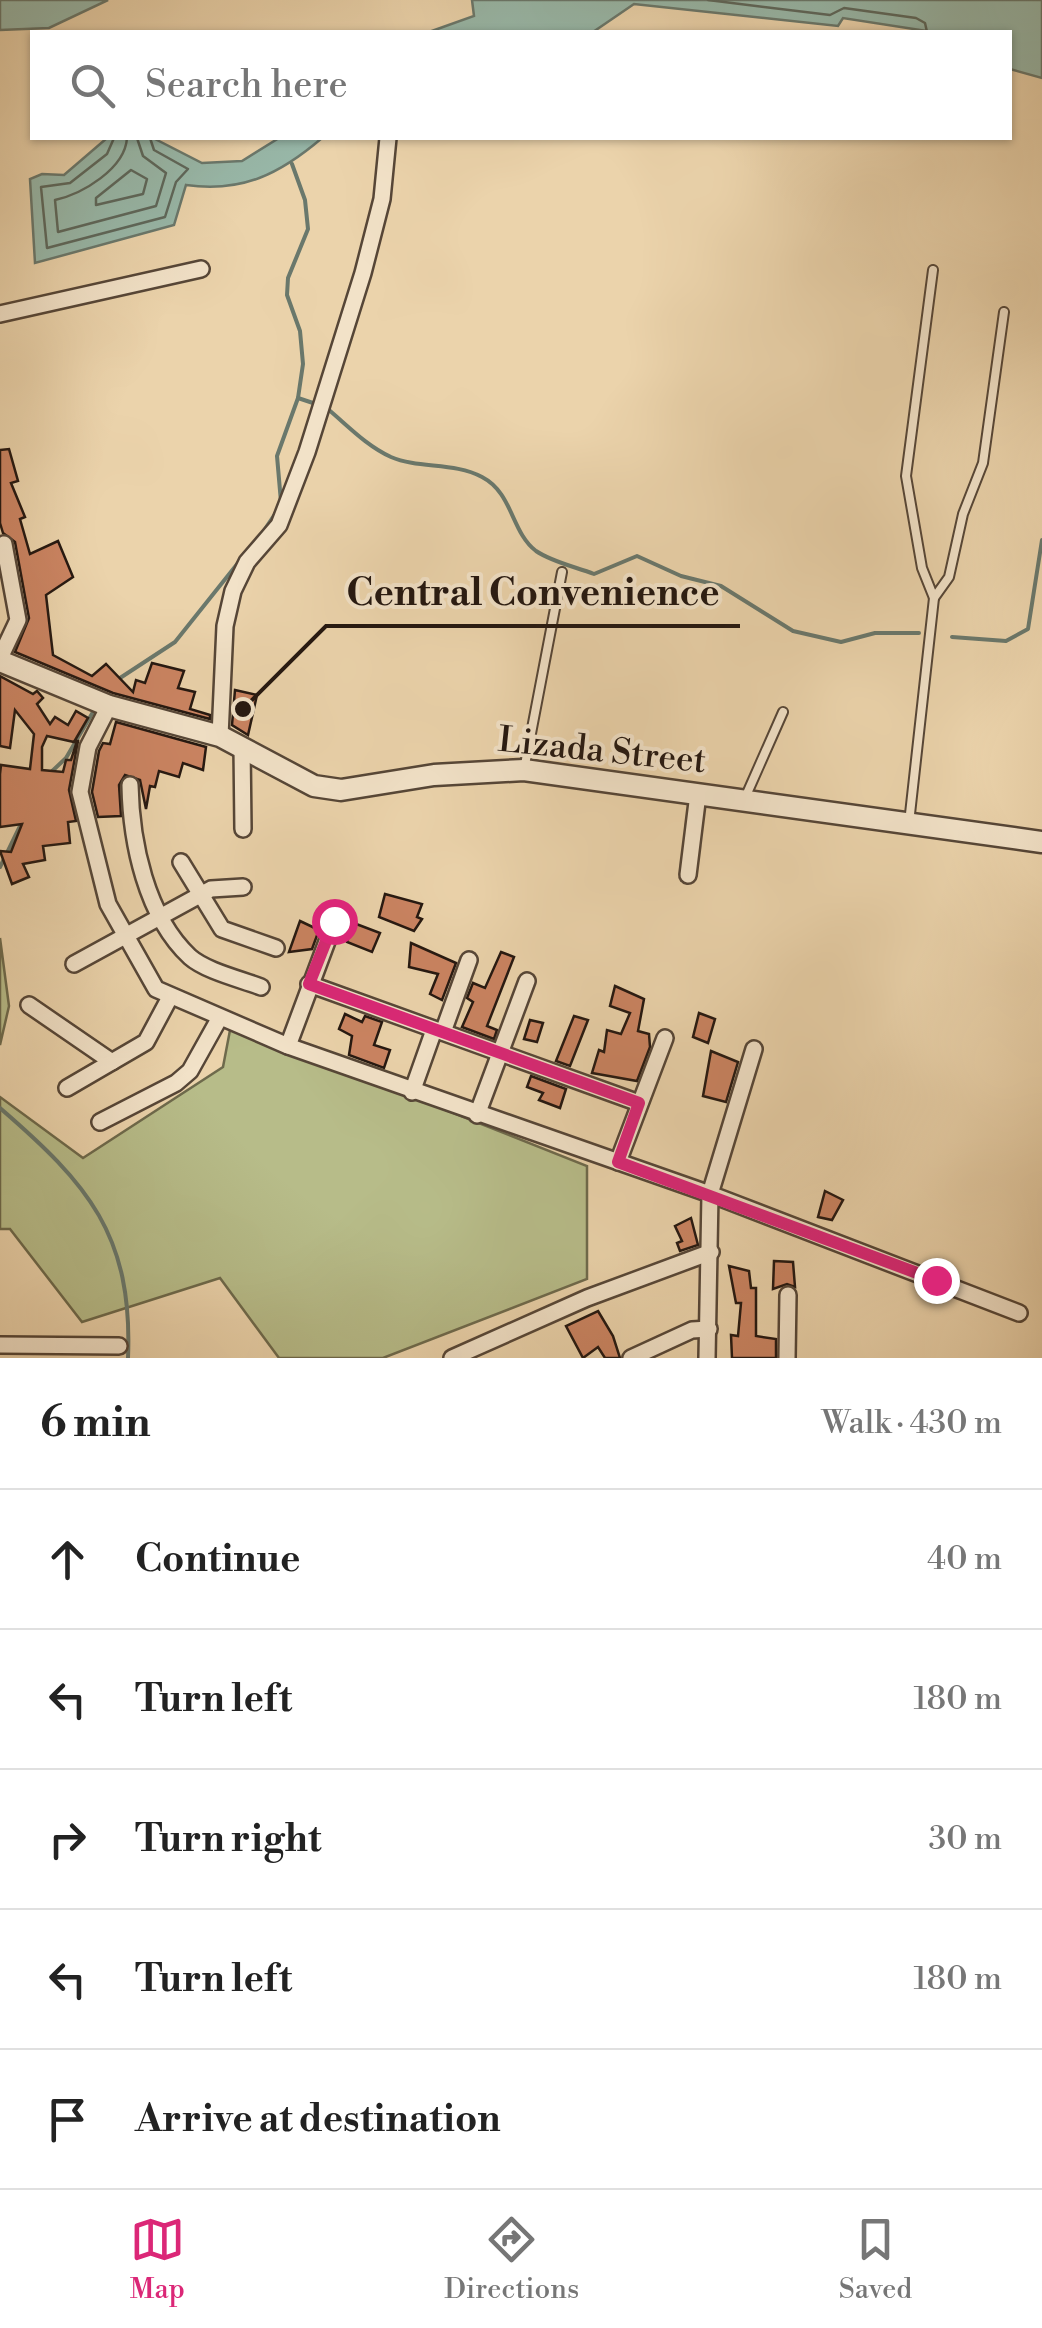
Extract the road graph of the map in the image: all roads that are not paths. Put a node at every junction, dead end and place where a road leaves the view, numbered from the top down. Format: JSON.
{"nodes":[{"id":1,"x":388,"y":140,"type":"edge"},
{"id":2,"x":201,"y":269,"type":"dead end"},
{"id":3,"x":932,"y":270,"type":"dead end"},
{"id":4,"x":1004,"y":312,"type":"dead end"},
{"id":5,"x":0,"y":314,"type":"edge"},
{"id":6,"x":4,"y":544,"type":"dead end"},
{"id":7,"x":562,"y":572,"type":"dead end"},
{"id":8,"x":934,"y":598,"type":"junction"},
{"id":9,"x":0,"y":660,"type":"edge"},
{"id":10,"x":109,"y":706,"type":"junction"},
{"id":11,"x":783,"y":712,"type":"dead end"},
{"id":12,"x":220,"y":736,"type":"junction"},
{"id":13,"x":242,"y":746,"type":"junction"},
{"id":14,"x":524,"y":770,"type":"junction"},
{"id":15,"x":130,"y":785,"type":"dead end"},
{"id":16,"x":698,"y":794,"type":"junction"},
{"id":17,"x":745,"y":798,"type":"junction"},
{"id":18,"x":910,"y":823,"type":"junction"},
{"id":19,"x":243,"y":829,"type":"dead end"},
{"id":20,"x":1042,"y":842,"type":"edge"},
{"id":21,"x":181,"y":862,"type":"dead end"},
{"id":22,"x":688,"y":875,"type":"dead end"},
{"id":23,"x":243,"y":887,"type":"dead end"},
{"id":24,"x":199,"y":895,"type":"junction"},
{"id":25,"x":338,"y":912,"type":"dead end"},
{"id":26,"x":161,"y":916,"type":"junction"},
{"id":27,"x":123,"y":934,"type":"junction"},
{"id":28,"x":276,"y":948,"type":"dead end"},
{"id":29,"x":469,"y":960,"type":"dead end"},
{"id":30,"x":74,"y":964,"type":"dead end"},
{"id":31,"x":527,"y":981,"type":"dead end"},
{"id":32,"x":309,"y":984,"type":"junction"},
{"id":33,"x":261,"y":987,"type":"dead end"},
{"id":34,"x":169,"y":999,"type":"junction"},
{"id":35,"x":29,"y":1005,"type":"dead end"},
{"id":36,"x":220,"y":1019,"type":"junction"},
{"id":37,"x":438,"y":1031,"type":"junction"},
{"id":38,"x":665,"y":1038,"type":"dead end"},
{"id":39,"x":288,"y":1046,"type":"junction"},
{"id":40,"x":754,"y":1049,"type":"dead end"},
{"id":41,"x":500,"y":1054,"type":"junction"},
{"id":42,"x":112,"y":1062,"type":"junction"},
{"id":43,"x":67,"y":1088,"type":"dead end"},
{"id":44,"x":412,"y":1092,"type":"junction"},
{"id":45,"x":639,"y":1103,"type":"junction"},
{"id":46,"x":476,"y":1115,"type":"junction"},
{"id":47,"x":100,"y":1122,"type":"dead end"},
{"id":48,"x":618,"y":1162,"type":"junction"},
{"id":49,"x":710,"y":1194,"type":"junction"},
{"id":50,"x":712,"y":1252,"type":"junction"},
{"id":51,"x":788,"y":1296,"type":"dead end"},
{"id":52,"x":1019,"y":1313,"type":"dead end"},
{"id":53,"x":709,"y":1329,"type":"junction"},
{"id":54,"x":0,"y":1345,"type":"edge"},
{"id":55,"x":119,"y":1346,"type":"dead end"},
{"id":56,"x":452,"y":1358,"type":"edge"},
{"id":57,"x":631,"y":1358,"type":"edge"},
{"id":58,"x":708,"y":1358,"type":"edge"},
{"id":59,"x":787,"y":1358,"type":"edge"}],
"edges":[{"from":1,"to":12,"type":"street"},
{"from":2,"to":5,"type":"street"},
{"from":3,"to":8,"type":"lane"},
{"from":4,"to":8,"type":"lane"},
{"from":6,"to":9,"type":"street"},
{"from":7,"to":14,"type":"lane"},
{"from":8,"to":18,"type":"lane"},
{"from":9,"to":10,"type":"street","name":"Lizada Street"},
{"from":10,"to":12,"type":"street","name":"Lizada Street"},
{"from":10,"to":27,"type":"street"},
{"from":11,"to":17,"type":"lane"},
{"from":12,"to":13,"type":"street","name":"Lizada Street"},
{"from":13,"to":14,"type":"street","name":"Lizada Street"},
{"from":13,"to":19,"type":"street"},
{"from":14,"to":16,"type":"street","name":"Lizada Street"},
{"from":15,"to":26,"type":"street"},
{"from":16,"to":17,"type":"street","name":"Lizada Street"},
{"from":16,"to":22,"type":"street"},
{"from":17,"to":18,"type":"street","name":"Lizada Street"},
{"from":18,"to":20,"type":"street","name":"Lizada Street"},
{"from":21,"to":24,"type":"street"},
{"from":23,"to":24,"type":"street"},
{"from":24,"to":26,"type":"street"},
{"from":24,"to":28,"type":"street"},
{"from":25,"to":32,"type":"street"},
{"from":26,"to":27,"type":"street"},
{"from":26,"to":33,"type":"street"},
{"from":27,"to":30,"type":"street"},
{"from":27,"to":34,"type":"street"},
{"from":29,"to":37,"type":"street"},
{"from":31,"to":41,"type":"street"},
{"from":32,"to":37,"type":"street"},
{"from":32,"to":39,"type":"street"},
{"from":34,"to":36,"type":"street"},
{"from":34,"to":42,"type":"street"},
{"from":35,"to":42,"type":"street"},
{"from":36,"to":39,"type":"street"},
{"from":36,"to":47,"type":"street"},
{"from":37,"to":41,"type":"street"},
{"from":37,"to":44,"type":"street"},
{"from":38,"to":45,"type":"street"},
{"from":39,"to":44,"type":"street"},
{"from":40,"to":49,"type":"street"},
{"from":41,"to":45,"type":"street"},
{"from":41,"to":46,"type":"street"},
{"from":42,"to":43,"type":"street"},
{"from":44,"to":46,"type":"street"},
{"from":45,"to":48,"type":"street"},
{"from":46,"to":48,"type":"street"},
{"from":48,"to":49,"type":"street"},
{"from":49,"to":50,"type":"street"},
{"from":49,"to":52,"type":"street"},
{"from":50,"to":53,"type":"street"},
{"from":50,"to":56,"type":"street"},
{"from":51,"to":59,"type":"street"},
{"from":53,"to":57,"type":"street"},
{"from":53,"to":58,"type":"street"},
{"from":54,"to":55,"type":"street"}]}
